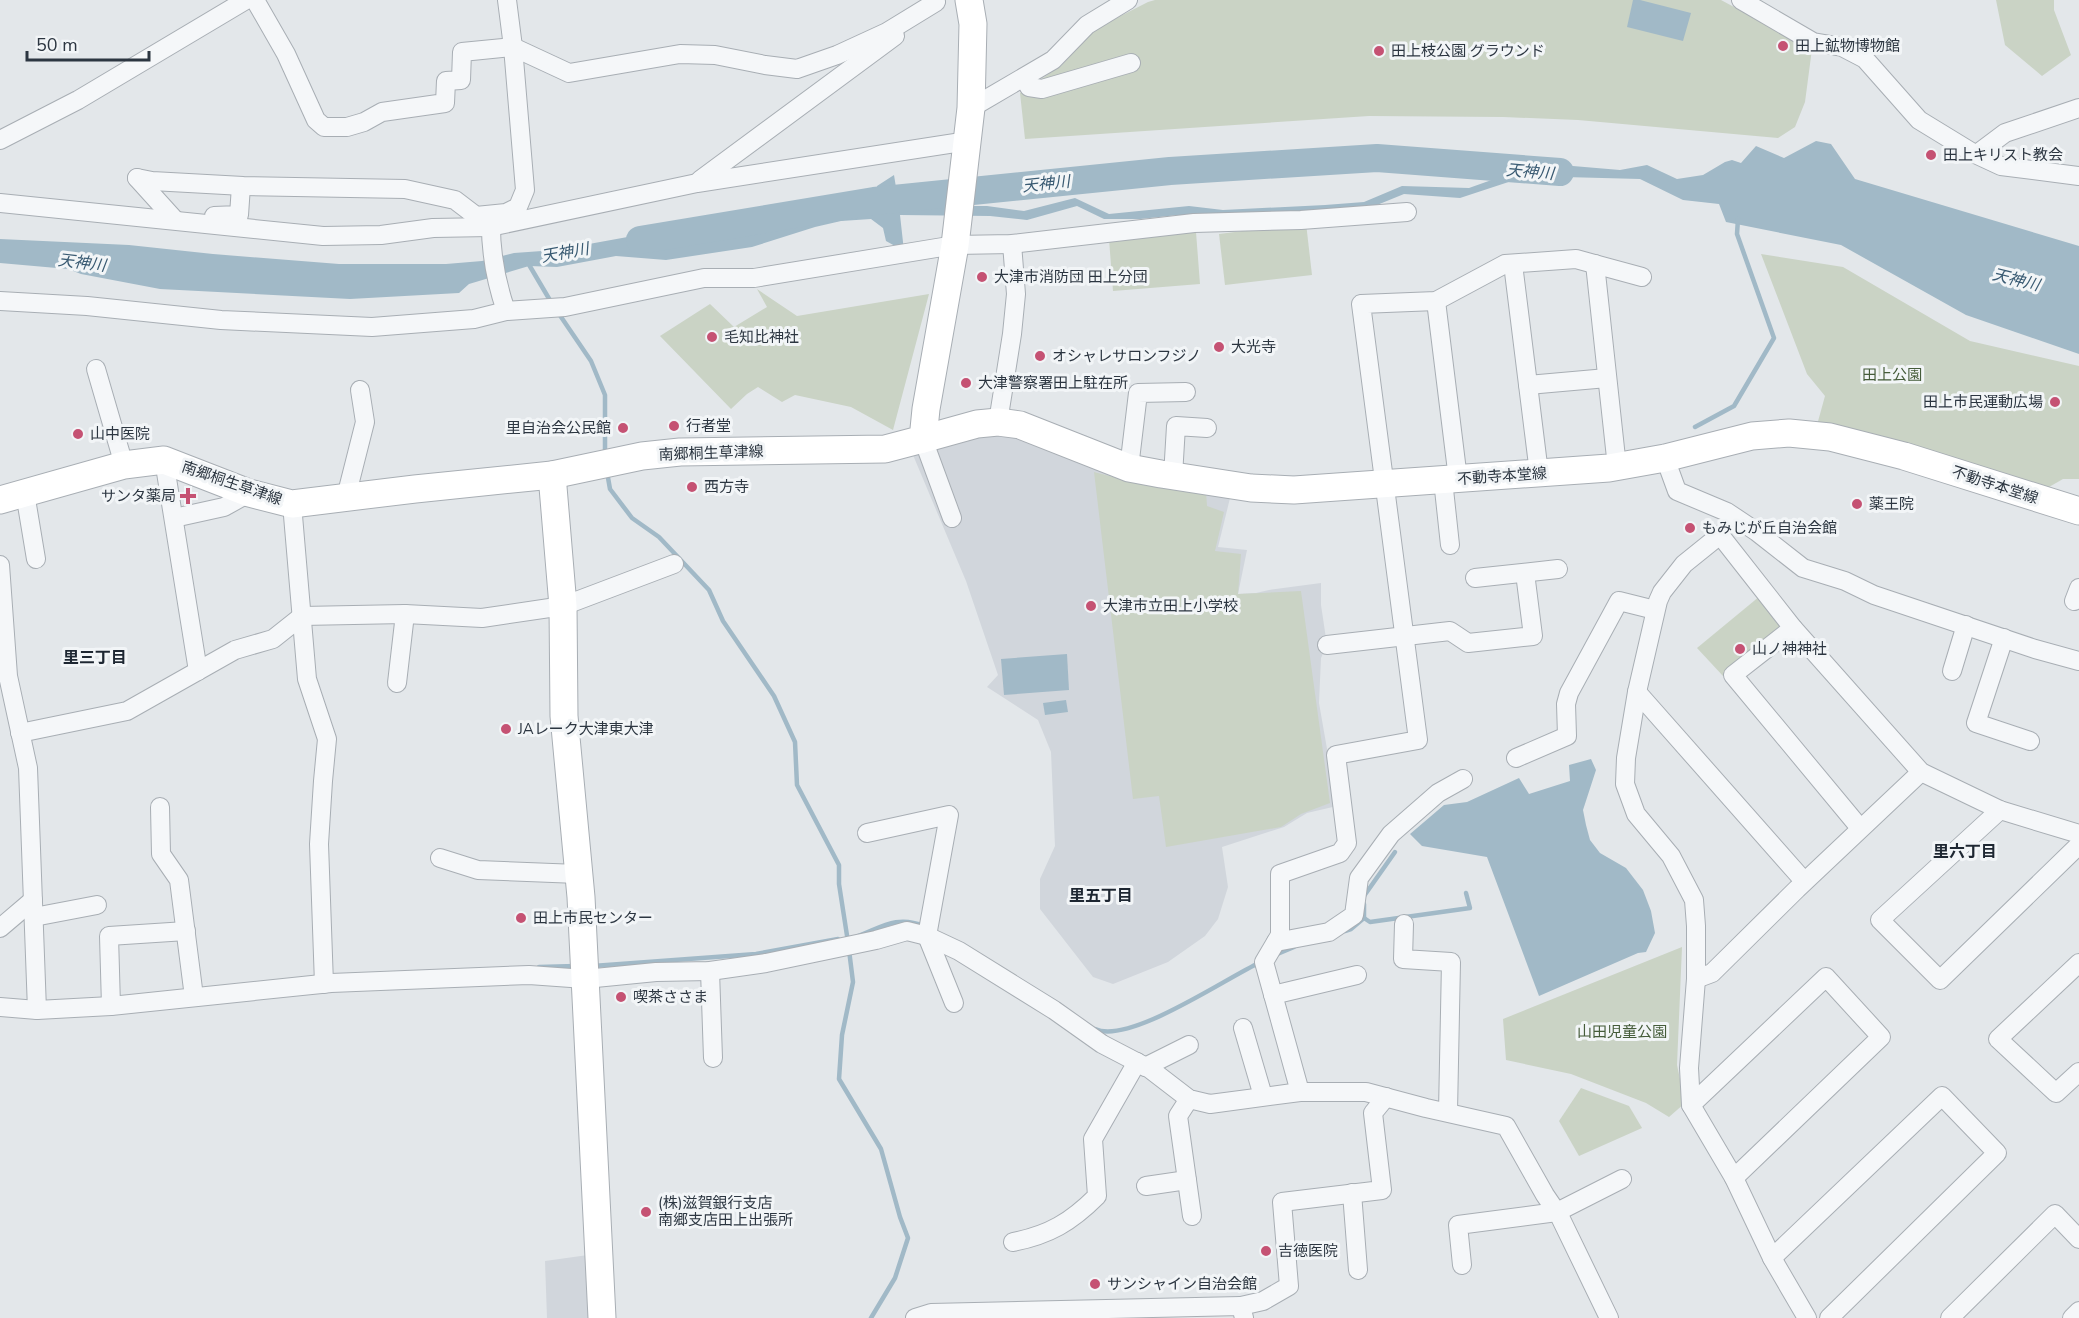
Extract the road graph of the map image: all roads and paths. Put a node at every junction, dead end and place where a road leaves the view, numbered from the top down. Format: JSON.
{"nodes":[{"id":1,"x":246,"y":0,"type":"edge"},
{"id":2,"x":255,"y":0,"type":"edge"},
{"id":3,"x":507,"y":0,"type":"edge"},
{"id":4,"x":969,"y":0,"type":"edge"},
{"id":5,"x":1128,"y":0,"type":"edge"},
{"id":6,"x":1741,"y":0,"type":"edge"},
{"id":7,"x":938,"y":1,"type":"edge"},
{"id":8,"x":513,"y":47,"type":"junction"},
{"id":9,"x":1131,"y":63,"type":"dead end"},
{"id":10,"x":1024,"y":78,"type":"junction"},
{"id":11,"x":971,"y":108,"type":"junction"},
{"id":12,"x":2079,"y":108,"type":"edge"},
{"id":13,"x":0,"y":140,"type":"edge"},
{"id":14,"x":967,"y":145,"type":"junction"},
{"id":15,"x":1977,"y":154,"type":"junction"},
{"id":16,"x":2079,"y":176,"type":"edge"},
{"id":17,"x":697,"y":183,"type":"junction"},
{"id":18,"x":241,"y":186,"type":"junction"},
{"id":19,"x":0,"y":203,"type":"edge"},
{"id":20,"x":1407,"y":212,"type":"dead end"},
{"id":21,"x":175,"y":220,"type":"junction"},
{"id":22,"x":201,"y":225,"type":"junction"},
{"id":23,"x":491,"y":228,"type":"junction"},
{"id":24,"x":1012,"y":244,"type":"junction"},
{"id":25,"x":955,"y":245,"type":"junction"},
{"id":26,"x":1513,"y":264,"type":"junction"},
{"id":27,"x":1595,"y":264,"type":"junction"},
{"id":28,"x":1642,"y":277,"type":"dead end"},
{"id":29,"x":0,"y":301,"type":"edge"},
{"id":30,"x":1436,"y":301,"type":"junction"},
{"id":31,"x":506,"y":311,"type":"junction"},
{"id":32,"x":96,"y":369,"type":"dead end"},
{"id":33,"x":1607,"y":378,"type":"junction"},
{"id":34,"x":1528,"y":385,"type":"junction"},
{"id":35,"x":360,"y":390,"type":"dead end"},
{"id":36,"x":1186,"y":392,"type":"dead end"},
{"id":37,"x":998,"y":422,"type":"junction"},
{"id":38,"x":1207,"y":428,"type":"dead end"},
{"id":39,"x":923,"y":439,"type":"junction"},
{"id":40,"x":1665,"y":458,"type":"junction"},
{"id":41,"x":164,"y":460,"type":"junction"},
{"id":42,"x":124,"y":465,"type":"junction"},
{"id":43,"x":1617,"y":466,"type":"junction"},
{"id":44,"x":1129,"y":468,"type":"junction"},
{"id":45,"x":1539,"y":473,"type":"junction"},
{"id":46,"x":552,"y":475,"type":"junction"},
{"id":47,"x":1173,"y":476,"type":"junction"},
{"id":48,"x":1450,"y":480,"type":"junction"},
{"id":49,"x":1384,"y":485,"type":"junction"},
{"id":50,"x":249,"y":493,"type":"junction"},
{"id":51,"x":8,"y":494,"type":"edge"},
{"id":52,"x":346,"y":497,"type":"junction"},
{"id":53,"x":292,"y":504,"type":"junction"},
{"id":54,"x":2079,"y":511,"type":"edge"},
{"id":55,"x":174,"y":518,"type":"junction"},
{"id":56,"x":952,"y":518,"type":"dead end"},
{"id":57,"x":1450,"y":545,"type":"dead end"},
{"id":58,"x":36,"y":558,"type":"dead end"},
{"id":59,"x":674,"y":564,"type":"dead end"},
{"id":60,"x":0,"y":565,"type":"edge"},
{"id":61,"x":1558,"y":569,"type":"dead end"},
{"id":62,"x":1525,"y":573,"type":"junction"},
{"id":63,"x":1475,"y":578,"type":"dead end"},
{"id":64,"x":563,"y":606,"type":"junction"},
{"id":65,"x":1655,"y":610,"type":"junction"},
{"id":66,"x":405,"y":614,"type":"junction"},
{"id":67,"x":302,"y":616,"type":"junction"},
{"id":68,"x":1966,"y":625,"type":"junction"},
{"id":69,"x":1793,"y":628,"type":"junction"},
{"id":70,"x":1405,"y":637,"type":"junction"},
{"id":71,"x":2004,"y":638,"type":"junction"},
{"id":72,"x":1327,"y":645,"type":"dead end"},
{"id":73,"x":2079,"y":661,"type":"edge"},
{"id":74,"x":198,"y":671,"type":"junction"},
{"id":75,"x":1952,"y":671,"type":"dead end"},
{"id":76,"x":4,"y":676,"type":"edge"},
{"id":77,"x":397,"y":682,"type":"dead end"},
{"id":78,"x":1637,"y":692,"type":"junction"},
{"id":79,"x":20,"y":733,"type":"junction"},
{"id":80,"x":2030,"y":741,"type":"dead end"},
{"id":81,"x":1516,"y":758,"type":"dead end"},
{"id":82,"x":1921,"y":772,"type":"junction"},
{"id":83,"x":1463,"y":780,"type":"dead end"},
{"id":84,"x":160,"y":807,"type":"dead end"},
{"id":85,"x":2000,"y":810,"type":"junction"},
{"id":86,"x":1860,"y":828,"type":"junction"},
{"id":87,"x":867,"y":833,"type":"dead end"},
{"id":88,"x":2079,"y":834,"type":"edge"},
{"id":89,"x":2079,"y":845,"type":"edge"},
{"id":90,"x":440,"y":858,"type":"dead end"},
{"id":91,"x":578,"y":874,"type":"junction"},
{"id":92,"x":1804,"y":882,"type":"junction"},
{"id":93,"x":97,"y":905,"type":"dead end"},
{"id":94,"x":33,"y":909,"type":"junction"},
{"id":95,"x":1404,"y":924,"type":"dead end"},
{"id":96,"x":0,"y":928,"type":"edge"},
{"id":97,"x":186,"y":931,"type":"junction"},
{"id":98,"x":927,"y":936,"type":"junction"},
{"id":99,"x":1276,"y":942,"type":"junction"},
{"id":100,"x":2079,"y":963,"type":"edge"},
{"id":101,"x":710,"y":970,"type":"junction"},
{"id":102,"x":1357,"y":975,"type":"dead end"},
{"id":103,"x":585,"y":979,"type":"junction"},
{"id":104,"x":1696,"y":979,"type":"junction"},
{"id":105,"x":324,"y":984,"type":"junction"},
{"id":106,"x":1273,"y":995,"type":"junction"},
{"id":107,"x":194,"y":998,"type":"junction"},
{"id":108,"x":954,"y":1003,"type":"dead end"},
{"id":109,"x":111,"y":1006,"type":"junction"},
{"id":110,"x":0,"y":1007,"type":"edge"},
{"id":111,"x":37,"y":1010,"type":"junction"},
{"id":112,"x":1243,"y":1028,"type":"dead end"},
{"id":113,"x":1189,"y":1045,"type":"dead end"},
{"id":114,"x":713,"y":1058,"type":"dead end"},
{"id":115,"x":1141,"y":1064,"type":"junction"},
{"id":116,"x":2079,"y":1072,"type":"edge"},
{"id":117,"x":1300,"y":1092,"type":"junction"},
{"id":118,"x":1263,"y":1096,"type":"junction"},
{"id":119,"x":1386,"y":1097,"type":"junction"},
{"id":120,"x":1189,"y":1099,"type":"junction"},
{"id":121,"x":1691,"y":1105,"type":"junction"},
{"id":122,"x":1448,"y":1113,"type":"junction"},
{"id":123,"x":1734,"y":1178,"type":"junction"},
{"id":124,"x":1622,"y":1179,"type":"dead end"},
{"id":125,"x":1187,"y":1180,"type":"junction"},
{"id":126,"x":1146,"y":1186,"type":"dead end"},
{"id":127,"x":1352,"y":1193,"type":"junction"},
{"id":128,"x":1557,"y":1212,"type":"junction"},
{"id":129,"x":1192,"y":1216,"type":"dead end"},
{"id":130,"x":2079,"y":1239,"type":"edge"},
{"id":131,"x":1013,"y":1242,"type":"dead end"},
{"id":132,"x":1772,"y":1258,"type":"junction"},
{"id":133,"x":1462,"y":1265,"type":"dead end"},
{"id":134,"x":1358,"y":1270,"type":"dead end"},
{"id":135,"x":2079,"y":1311,"type":"edge"},
{"id":136,"x":1242,"y":1312,"type":"edge"},
{"id":137,"x":1043,"y":1315,"type":"edge"},
{"id":138,"x":602,"y":1318,"type":"edge"},
{"id":139,"x":915,"y":1318,"type":"edge"},
{"id":140,"x":1609,"y":1318,"type":"edge"},
{"id":141,"x":1807,"y":1318,"type":"edge"},
{"id":142,"x":1829,"y":1318,"type":"edge"},
{"id":143,"x":1950,"y":1318,"type":"edge"},
{"id":144,"x":2072,"y":1318,"type":"edge"}],
"edges":[{"from":1,"to":13,"type":"street"},
{"from":2,"to":8,"type":"street"},
{"from":3,"to":8,"type":"street"},
{"from":4,"to":11,"type":"main road"},
{"from":5,"to":10,"type":"street"},
{"from":6,"to":15,"type":"street"},
{"from":7,"to":8,"type":"street"},
{"from":7,"to":17,"type":"street"},
{"from":8,"to":23,"type":"street"},
{"from":9,"to":10,"type":"street"},
{"from":10,"to":11,"type":"street"},
{"from":11,"to":14,"type":"main road"},
{"from":12,"to":15,"type":"street"},
{"from":14,"to":17,"type":"street"},
{"from":14,"to":25,"type":"main road"},
{"from":15,"to":16,"type":"street"},
{"from":17,"to":23,"type":"street"},
{"from":18,"to":21,"type":"street"},
{"from":18,"to":22,"type":"street"},
{"from":18,"to":23,"type":"street"},
{"from":19,"to":21,"type":"street"},
{"from":20,"to":24,"type":"street"},
{"from":21,"to":22,"type":"street"},
{"from":22,"to":23,"type":"street"},
{"from":23,"to":31,"type":"street"},
{"from":24,"to":25,"type":"street"},
{"from":24,"to":37,"type":"street"},
{"from":25,"to":31,"type":"street"},
{"from":25,"to":39,"type":"main road"},
{"from":26,"to":27,"type":"street"},
{"from":26,"to":30,"type":"street"},
{"from":26,"to":34,"type":"street"},
{"from":27,"to":28,"type":"street"},
{"from":27,"to":33,"type":"street"},
{"from":29,"to":31,"type":"street"},
{"from":30,"to":48,"type":"street"},
{"from":30,"to":49,"type":"street"},
{"from":32,"to":42,"type":"street"},
{"from":33,"to":34,"type":"street"},
{"from":33,"to":43,"type":"street"},
{"from":34,"to":45,"type":"street"},
{"from":35,"to":52,"type":"street"},
{"from":36,"to":44,"type":"street"},
{"from":37,"to":39,"type":"main road","name":"不動寺本堂線"},
{"from":37,"to":44,"type":"main road","name":"不動寺本堂線"},
{"from":38,"to":47,"type":"street"},
{"from":39,"to":46,"type":"main road","name":"南郷桐生草津線"},
{"from":39,"to":56,"type":"street"},
{"from":40,"to":43,"type":"main road","name":"不動寺本堂線"},
{"from":40,"to":54,"type":"main road","name":"不動寺本堂線"},
{"from":40,"to":68,"type":"street"},
{"from":41,"to":42,"type":"main road","name":"南郷桐生草津線"},
{"from":41,"to":50,"type":"main road","name":"南郷桐生草津線"},
{"from":41,"to":55,"type":"street"},
{"from":42,"to":51,"type":"main road","name":"南郷桐生草津線"},
{"from":43,"to":45,"type":"main road","name":"不動寺本堂線"},
{"from":44,"to":47,"type":"main road","name":"不動寺本堂線"},
{"from":45,"to":48,"type":"main road","name":"不動寺本堂線"},
{"from":46,"to":52,"type":"main road","name":"南郷桐生草津線"},
{"from":46,"to":64,"type":"main road"},
{"from":47,"to":49,"type":"main road","name":"不動寺本堂線"},
{"from":48,"to":49,"type":"main road","name":"不動寺本堂線"},
{"from":48,"to":57,"type":"street"},
{"from":49,"to":70,"type":"street"},
{"from":50,"to":53,"type":"main road","name":"南郷桐生草津線"},
{"from":50,"to":55,"type":"street"},
{"from":51,"to":58,"type":"street"},
{"from":52,"to":53,"type":"main road","name":"南郷桐生草津線"},
{"from":53,"to":67,"type":"street"},
{"from":55,"to":74,"type":"street"},
{"from":59,"to":64,"type":"street"},
{"from":60,"to":76,"type":"street"},
{"from":61,"to":62,"type":"street"},
{"from":62,"to":63,"type":"street"},
{"from":62,"to":70,"type":"street"},
{"from":64,"to":66,"type":"street"},
{"from":64,"to":91,"type":"main road"},
{"from":65,"to":69,"type":"street"},
{"from":65,"to":78,"type":"street"},
{"from":65,"to":81,"type":"street"},
{"from":66,"to":67,"type":"street"},
{"from":66,"to":77,"type":"street"},
{"from":67,"to":74,"type":"street"},
{"from":67,"to":105,"type":"street"},
{"from":68,"to":71,"type":"street"},
{"from":68,"to":75,"type":"street"},
{"from":69,"to":82,"type":"street"},
{"from":69,"to":86,"type":"street"},
{"from":70,"to":72,"type":"street"},
{"from":70,"to":99,"type":"street"},
{"from":71,"to":73,"type":"street"},
{"from":71,"to":80,"type":"street"},
{"from":74,"to":79,"type":"street"},
{"from":76,"to":79,"type":"street"},
{"from":78,"to":92,"type":"street"},
{"from":78,"to":104,"type":"street"},
{"from":79,"to":94,"type":"street"},
{"from":82,"to":85,"type":"street"},
{"from":82,"to":86,"type":"street"},
{"from":83,"to":99,"type":"street"},
{"from":84,"to":97,"type":"street"},
{"from":85,"to":88,"type":"street"},
{"from":85,"to":89,"type":"street"},
{"from":86,"to":92,"type":"street"},
{"from":87,"to":98,"type":"street"},
{"from":90,"to":91,"type":"street"},
{"from":91,"to":103,"type":"main road"},
{"from":92,"to":104,"type":"street"},
{"from":93,"to":94,"type":"street"},
{"from":94,"to":96,"type":"street"},
{"from":94,"to":111,"type":"street"},
{"from":95,"to":122,"type":"street"},
{"from":97,"to":107,"type":"street"},
{"from":97,"to":109,"type":"street"},
{"from":98,"to":101,"type":"street"},
{"from":98,"to":108,"type":"street"},
{"from":98,"to":115,"type":"street"},
{"from":99,"to":106,"type":"street"},
{"from":100,"to":116,"type":"street"},
{"from":101,"to":103,"type":"street"},
{"from":101,"to":114,"type":"street"},
{"from":102,"to":106,"type":"street"},
{"from":103,"to":105,"type":"street"},
{"from":103,"to":138,"type":"main road"},
{"from":104,"to":121,"type":"street"},
{"from":105,"to":107,"type":"street"},
{"from":106,"to":117,"type":"street"},
{"from":107,"to":109,"type":"street"},
{"from":109,"to":111,"type":"street"},
{"from":110,"to":111,"type":"street"},
{"from":112,"to":118,"type":"street"},
{"from":113,"to":115,"type":"street"},
{"from":115,"to":120,"type":"street"},
{"from":115,"to":131,"type":"street"},
{"from":117,"to":118,"type":"street"},
{"from":117,"to":119,"type":"street"},
{"from":118,"to":120,"type":"street"},
{"from":119,"to":122,"type":"street"},
{"from":119,"to":127,"type":"street"},
{"from":120,"to":125,"type":"street"},
{"from":121,"to":123,"type":"street"},
{"from":121,"to":123,"type":"street"},
{"from":122,"to":128,"type":"street"},
{"from":123,"to":132,"type":"street"},
{"from":124,"to":128,"type":"street"},
{"from":125,"to":126,"type":"street"},
{"from":125,"to":129,"type":"street"},
{"from":127,"to":134,"type":"street"},
{"from":127,"to":136,"type":"street"},
{"from":128,"to":133,"type":"street"},
{"from":128,"to":140,"type":"street"},
{"from":130,"to":143,"type":"street"},
{"from":132,"to":141,"type":"street"},
{"from":132,"to":142,"type":"street"},
{"from":135,"to":144,"type":"street"},
{"from":136,"to":137,"type":"street"},
{"from":137,"to":139,"type":"street"}]}
